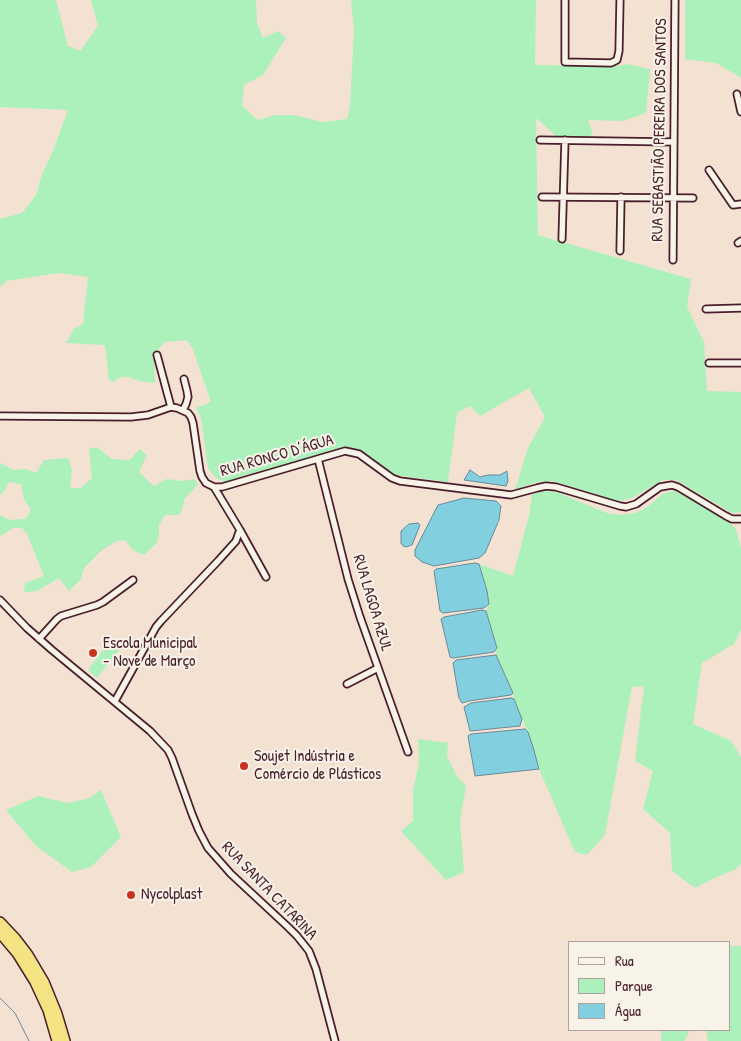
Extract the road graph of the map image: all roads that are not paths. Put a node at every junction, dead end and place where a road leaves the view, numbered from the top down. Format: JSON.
{"nodes":[{"id":1,"x":565,"y":0,"type":"edge"},
{"id":2,"x":620,"y":0,"type":"edge"},
{"id":3,"x":675,"y":0,"type":"edge"},
{"id":4,"x":736,"y":94,"type":"dead end"},
{"id":5,"x":741,"y":112,"type":"edge"},
{"id":6,"x":540,"y":140,"type":"dead end"},
{"id":7,"x":565,"y":140,"type":"junction"},
{"id":8,"x":674,"y":142,"type":"junction"},
{"id":9,"x":709,"y":170,"type":"dead end"},
{"id":10,"x":542,"y":196,"type":"dead end"},
{"id":11,"x":564,"y":197,"type":"junction"},
{"id":12,"x":621,"y":197,"type":"junction"},
{"id":13,"x":673,"y":198,"type":"junction"},
{"id":14,"x":693,"y":198,"type":"dead end"},
{"id":15,"x":741,"y":204,"type":"edge"},
{"id":16,"x":562,"y":239,"type":"dead end"},
{"id":17,"x":620,"y":251,"type":"dead end"},
{"id":18,"x":673,"y":260,"type":"dead end"},
{"id":19,"x":741,"y":308,"type":"edge"},
{"id":20,"x":706,"y":309,"type":"dead end"},
{"id":21,"x":158,"y":355,"type":"dead end"},
{"id":22,"x":709,"y":363,"type":"dead end"},
{"id":23,"x":741,"y":363,"type":"edge"},
{"id":24,"x":184,"y":379,"type":"dead end"},
{"id":25,"x":170,"y":407,"type":"junction"},
{"id":26,"x":183,"y":410,"type":"junction"},
{"id":27,"x":0,"y":416,"type":"edge"},
{"id":28,"x":318,"y":459,"type":"junction"},
{"id":29,"x":214,"y":487,"type":"junction"},
{"id":30,"x":741,"y":519,"type":"edge"},
{"id":31,"x":240,"y":530,"type":"junction"},
{"id":32,"x":266,"y":577,"type":"dead end"},
{"id":33,"x":133,"y":580,"type":"dead end"},
{"id":34,"x":0,"y":600,"type":"edge"},
{"id":35,"x":39,"y":639,"type":"junction"},
{"id":36,"x":378,"y":668,"type":"junction"},
{"id":37,"x":347,"y":684,"type":"dead end"},
{"id":38,"x":114,"y":701,"type":"junction"},
{"id":39,"x":408,"y":752,"type":"dead end"},
{"id":40,"x":0,"y":922,"type":"edge"},
{"id":41,"x":0,"y":933,"type":"edge"},
{"id":42,"x":57,"y":1041,"type":"edge"},
{"id":43,"x":65,"y":1041,"type":"edge"},
{"id":44,"x":335,"y":1041,"type":"edge"}],
"edges":[{"from":1,"to":2,"type":"street"},
{"from":3,"to":8,"type":"street","name":"RUA SEBASTIÃO PEREIRA DOS SANTOS"},
{"from":4,"to":5,"type":"street"},
{"from":6,"to":7,"type":"street"},
{"from":7,"to":8,"type":"street"},
{"from":7,"to":11,"type":"street"},
{"from":8,"to":13,"type":"street","name":"RUA SEBASTIÃO PEREIRA DOS SANTOS"},
{"from":9,"to":15,"type":"street"},
{"from":10,"to":11,"type":"street"},
{"from":11,"to":12,"type":"street"},
{"from":11,"to":16,"type":"street"},
{"from":12,"to":13,"type":"street"},
{"from":12,"to":17,"type":"street"},
{"from":13,"to":14,"type":"street"},
{"from":13,"to":18,"type":"street","name":"RUA SEBASTIÃO PEREIRA DOS SANTOS"},
{"from":19,"to":20,"type":"street"},
{"from":21,"to":25,"type":"street"},
{"from":22,"to":23,"type":"street"},
{"from":24,"to":26,"type":"street"},
{"from":25,"to":26,"type":"street"},
{"from":25,"to":27,"type":"street"},
{"from":26,"to":29,"type":"street","name":"RUA RONCO D’ÁGUA"},
{"from":28,"to":29,"type":"street","name":"RUA RONCO D’ÁGUA"},
{"from":28,"to":30,"type":"street","name":"RUA RONCO D’ÁGUA"},
{"from":28,"to":36,"type":"street","name":"RUA LAGOA AZUL"},
{"from":29,"to":31,"type":"street"},
{"from":31,"to":32,"type":"street"},
{"from":31,"to":38,"type":"street"},
{"from":33,"to":35,"type":"street"},
{"from":34,"to":35,"type":"street","name":"RUA SANTA CATARINA"},
{"from":35,"to":38,"type":"street","name":"RUA SANTA CATARINA"},
{"from":36,"to":37,"type":"street"},
{"from":36,"to":39,"type":"street","name":"RUA LAGOA AZUL"},
{"from":38,"to":44,"type":"street","name":"RUA SANTA CATARINA"},
{"from":40,"to":43,"type":"highway"},
{"from":41,"to":42,"type":"highway"}]}
